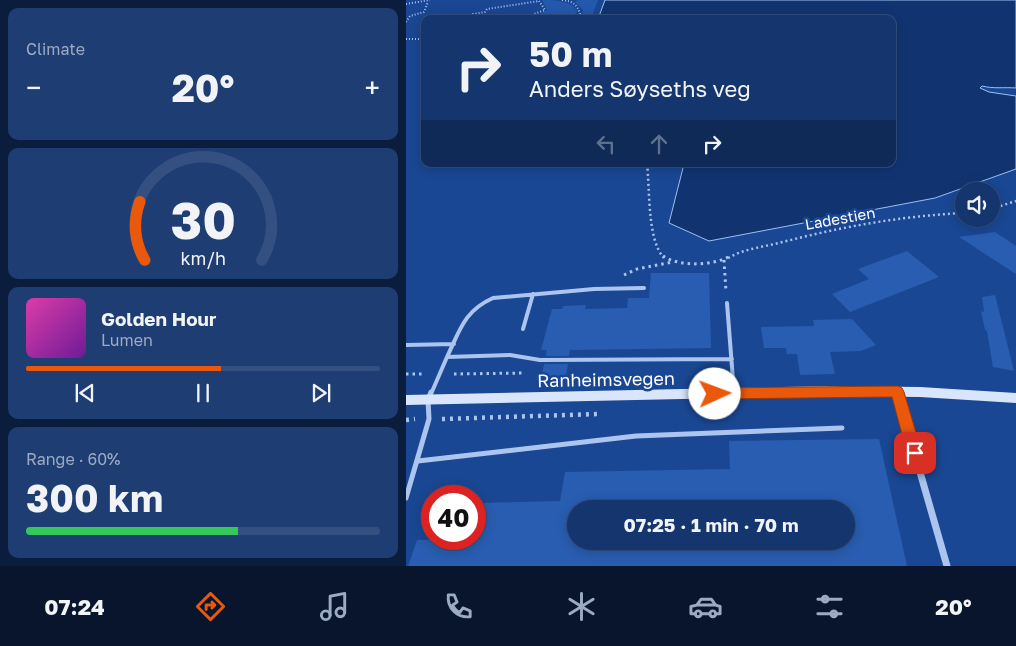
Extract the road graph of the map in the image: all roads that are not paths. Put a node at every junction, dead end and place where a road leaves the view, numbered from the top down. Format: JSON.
{"nodes":[{"id":1,"x":644,"y":288,"type":"dead end"},
{"id":2,"x":533,"y":294,"type":"junction"},
{"id":3,"x":727,"y":303,"type":"road end"},
{"id":4,"x":523,"y":330,"type":"dead end"},
{"id":5,"x":454,"y":344,"type":"junction"},
{"id":6,"x":406,"y":345,"type":"edge"},
{"id":7,"x":448,"y":357,"type":"junction"},
{"id":8,"x":732,"y":359,"type":"junction"},
{"id":9,"x":898,"y":392,"type":"junction"},
{"id":10,"x":734,"y":393,"type":"junction"},
{"id":11,"x":1016,"y":398,"type":"edge"},
{"id":12,"x":406,"y":400,"type":"edge"},
{"id":13,"x":428,"y":400,"type":"junction"},
{"id":14,"x":842,"y":428,"type":"dead end"},
{"id":15,"x":418,"y":461,"type":"junction"},
{"id":16,"x":406,"y":498,"type":"edge"},
{"id":17,"x":947,"y":566,"type":"edge"}],
"edges":[{"from":1,"to":2,"type":"lane"},
{"from":2,"to":4,"type":"lane"},
{"from":2,"to":5,"type":"lane"},
{"from":3,"to":8,"type":"lane"},
{"from":5,"to":6,"type":"lane"},
{"from":5,"to":7,"type":"lane"},
{"from":7,"to":8,"type":"lane"},
{"from":7,"to":13,"type":"lane"},
{"from":8,"to":10,"type":"lane"},
{"from":9,"to":10,"type":"street","name":"Ranheimsvegen"},
{"from":9,"to":11,"type":"street","name":"Ranheimsvegen"},
{"from":9,"to":17,"type":"street"},
{"from":10,"to":13,"type":"street","name":"Ranheimsvegen"},
{"from":12,"to":13,"type":"street","name":"Ranheimsvegen"},
{"from":13,"to":15,"type":"lane"},
{"from":14,"to":15,"type":"lane"},
{"from":15,"to":16,"type":"lane"}]}
